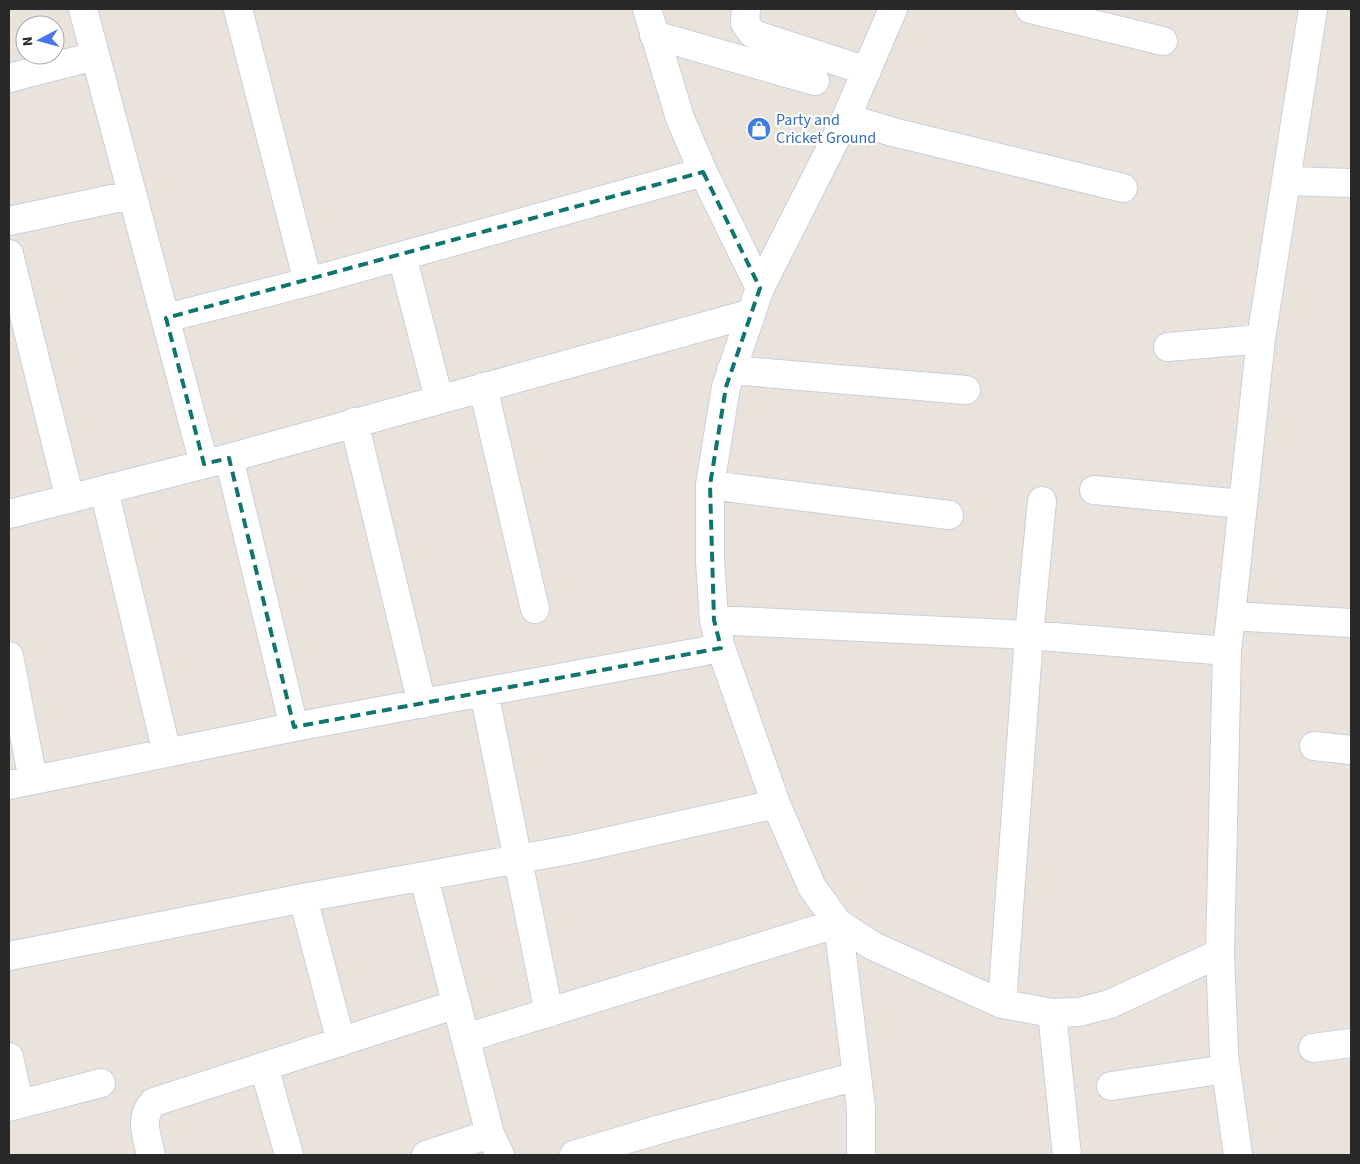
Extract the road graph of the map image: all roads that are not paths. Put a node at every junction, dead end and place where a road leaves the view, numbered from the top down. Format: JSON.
{"nodes":[{"id":1,"x":83,"y":9,"type":"edge"},
{"id":2,"x":647,"y":9,"type":"edge"},
{"id":3,"x":746,"y":9,"type":"edge"},
{"id":4,"x":893,"y":9,"type":"edge"},
{"id":5,"x":1030,"y":9,"type":"edge"},
{"id":6,"x":1313,"y":9,"type":"edge"},
{"id":7,"x":244,"y":10,"type":"edge"},
{"id":8,"x":654,"y":35,"type":"junction"},
{"id":9,"x":1163,"y":41,"type":"dead end"},
{"id":10,"x":95,"y":56,"type":"junction"},
{"id":11,"x":867,"y":71,"type":"junction"},
{"id":12,"x":9,"y":78,"type":"edge"},
{"id":13,"x":815,"y":81,"type":"dead end"},
{"id":14,"x":846,"y":118,"type":"junction"},
{"id":15,"x":703,"y":172,"type":"junction"},
{"id":16,"x":1286,"y":181,"type":"junction"},
{"id":17,"x":1351,"y":183,"type":"edge"},
{"id":18,"x":1123,"y":188,"type":"dead end"},
{"id":19,"x":131,"y":195,"type":"junction"},
{"id":20,"x":9,"y":221,"type":"edge"},
{"id":21,"x":9,"y":254,"type":"edge"},
{"id":22,"x":402,"y":256,"type":"junction"},
{"id":23,"x":308,"y":282,"type":"junction"},
{"id":24,"x":760,"y":288,"type":"junction"},
{"id":25,"x":749,"y":314,"type":"junction"},
{"id":26,"x":166,"y":318,"type":"junction"},
{"id":27,"x":1261,"y":339,"type":"junction"},
{"id":28,"x":1168,"y":347,"type":"dead end"},
{"id":29,"x":731,"y":370,"type":"junction"},
{"id":30,"x":483,"y":387,"type":"junction"},
{"id":31,"x":966,"y":390,"type":"dead end"},
{"id":32,"x":438,"y":399,"type":"junction"},
{"id":33,"x":354,"y":422,"type":"junction"},
{"id":34,"x":217,"y":461,"type":"junction"},
{"id":35,"x":710,"y":485,"type":"junction"},
{"id":36,"x":104,"y":490,"type":"junction"},
{"id":37,"x":1094,"y":490,"type":"dead end"},
{"id":38,"x":70,"y":499,"type":"junction"},
{"id":39,"x":1042,"y":500,"type":"dead end"},
{"id":40,"x":1242,"y":504,"type":"junction"},
{"id":41,"x":9,"y":514,"type":"edge"},
{"id":42,"x":949,"y":515,"type":"dead end"},
{"id":43,"x":535,"y":609,"type":"dead end"},
{"id":44,"x":1231,"y":616,"type":"junction"},
{"id":45,"x":714,"y":620,"type":"junction"},
{"id":46,"x":1351,"y":623,"type":"edge"},
{"id":47,"x":1029,"y":635,"type":"junction"},
{"id":48,"x":721,"y":648,"type":"junction"},
{"id":49,"x":1227,"y":651,"type":"junction"},
{"id":50,"x":9,"y":656,"type":"edge"},
{"id":51,"x":484,"y":692,"type":"junction"},
{"id":52,"x":422,"y":704,"type":"junction"},
{"id":53,"x":294,"y":728,"type":"junction"},
{"id":54,"x":1314,"y":746,"type":"dead end"},
{"id":55,"x":1351,"y":750,"type":"edge"},
{"id":56,"x":167,"y":753,"type":"junction"},
{"id":57,"x":21,"y":782,"type":"edge"},
{"id":58,"x":776,"y":804,"type":"junction"},
{"id":59,"x":518,"y":860,"type":"junction"},
{"id":60,"x":424,"y":878,"type":"junction"},
{"id":61,"x":303,"y":898,"type":"junction"},
{"id":62,"x":838,"y":924,"type":"junction"},
{"id":63,"x":1220,"y":953,"type":"junction"},
{"id":64,"x":9,"y":956,"type":"edge"},
{"id":65,"x":457,"y":1004,"type":"junction"},
{"id":66,"x":1002,"y":1004,"type":"junction"},
{"id":67,"x":549,"y":1013,"type":"junction"},
{"id":68,"x":1052,"y":1013,"type":"junction"},
{"id":69,"x":466,"y":1038,"type":"junction"},
{"id":70,"x":341,"y":1042,"type":"junction"},
{"id":71,"x":1351,"y":1043,"type":"edge"},
{"id":72,"x":1313,"y":1048,"type":"dead end"},
{"id":73,"x":9,"y":1057,"type":"edge"},
{"id":74,"x":264,"y":1067,"type":"junction"},
{"id":75,"x":1226,"y":1069,"type":"junction"},
{"id":76,"x":857,"y":1076,"type":"junction"},
{"id":77,"x":101,"y":1083,"type":"dead end"},
{"id":78,"x":1111,"y":1086,"type":"dead end"},
{"id":79,"x":14,"y":1106,"type":"edge"},
{"id":80,"x":495,"y":1145,"type":"edge"},
{"id":81,"x":151,"y":1155,"type":"edge"},
{"id":82,"x":289,"y":1155,"type":"edge"},
{"id":83,"x":426,"y":1155,"type":"edge"},
{"id":84,"x":574,"y":1155,"type":"edge"},
{"id":85,"x":861,"y":1155,"type":"edge"},
{"id":86,"x":1067,"y":1155,"type":"edge"},
{"id":87,"x":1238,"y":1155,"type":"edge"}],
"edges":[{"from":1,"to":10,"type":"street"},
{"from":2,"to":8,"type":"street"},
{"from":3,"to":11,"type":"street"},
{"from":4,"to":11,"type":"street"},
{"from":5,"to":9,"type":"street"},
{"from":6,"to":16,"type":"street"},
{"from":7,"to":23,"type":"street"},
{"from":8,"to":13,"type":"street"},
{"from":8,"to":15,"type":"street"},
{"from":10,"to":12,"type":"street"},
{"from":10,"to":19,"type":"street"},
{"from":11,"to":14,"type":"street"},
{"from":14,"to":18,"type":"street"},
{"from":14,"to":24,"type":"street"},
{"from":15,"to":22,"type":"street"},
{"from":15,"to":24,"type":"street"},
{"from":16,"to":17,"type":"street"},
{"from":16,"to":27,"type":"street"},
{"from":19,"to":20,"type":"street"},
{"from":19,"to":26,"type":"street"},
{"from":21,"to":38,"type":"street"},
{"from":22,"to":23,"type":"street"},
{"from":22,"to":32,"type":"street"},
{"from":23,"to":26,"type":"street"},
{"from":24,"to":25,"type":"street"},
{"from":25,"to":29,"type":"street"},
{"from":25,"to":30,"type":"street"},
{"from":26,"to":34,"type":"street"},
{"from":27,"to":28,"type":"street"},
{"from":27,"to":40,"type":"street"},
{"from":29,"to":31,"type":"street"},
{"from":29,"to":35,"type":"street"},
{"from":30,"to":32,"type":"street"},
{"from":30,"to":43,"type":"street"},
{"from":32,"to":33,"type":"street"},
{"from":33,"to":34,"type":"street"},
{"from":33,"to":52,"type":"street"},
{"from":34,"to":36,"type":"street"},
{"from":34,"to":53,"type":"street"},
{"from":35,"to":42,"type":"street"},
{"from":35,"to":45,"type":"street"},
{"from":36,"to":38,"type":"street"},
{"from":36,"to":56,"type":"street"},
{"from":37,"to":40,"type":"street"},
{"from":38,"to":41,"type":"street"},
{"from":39,"to":47,"type":"street"},
{"from":40,"to":44,"type":"street"},
{"from":44,"to":46,"type":"street"},
{"from":44,"to":49,"type":"street"},
{"from":45,"to":47,"type":"street"},
{"from":45,"to":48,"type":"street"},
{"from":47,"to":49,"type":"street"},
{"from":47,"to":66,"type":"street"},
{"from":48,"to":51,"type":"street"},
{"from":48,"to":58,"type":"street"},
{"from":49,"to":63,"type":"street"},
{"from":50,"to":57,"type":"street"},
{"from":51,"to":52,"type":"street"},
{"from":51,"to":59,"type":"street"},
{"from":52,"to":53,"type":"street"},
{"from":53,"to":56,"type":"street"},
{"from":54,"to":55,"type":"street"},
{"from":56,"to":57,"type":"street"},
{"from":58,"to":59,"type":"street"},
{"from":58,"to":62,"type":"street"},
{"from":59,"to":60,"type":"street"},
{"from":59,"to":67,"type":"street"},
{"from":60,"to":61,"type":"street"},
{"from":60,"to":65,"type":"street"},
{"from":61,"to":64,"type":"street"},
{"from":61,"to":70,"type":"street"},
{"from":62,"to":66,"type":"street"},
{"from":62,"to":67,"type":"street"},
{"from":62,"to":76,"type":"street"},
{"from":63,"to":68,"type":"street"},
{"from":63,"to":75,"type":"street"},
{"from":65,"to":69,"type":"street"},
{"from":65,"to":70,"type":"street"},
{"from":66,"to":68,"type":"street"},
{"from":67,"to":69,"type":"street"},
{"from":68,"to":86,"type":"street"},
{"from":69,"to":80,"type":"street"},
{"from":70,"to":74,"type":"street"},
{"from":71,"to":72,"type":"street"},
{"from":73,"to":79,"type":"street"},
{"from":74,"to":81,"type":"street"},
{"from":74,"to":82,"type":"street"},
{"from":75,"to":78,"type":"street"},
{"from":75,"to":87,"type":"street"},
{"from":76,"to":84,"type":"street"},
{"from":76,"to":85,"type":"street"},
{"from":77,"to":79,"type":"street"},
{"from":80,"to":83,"type":"street"}]}
